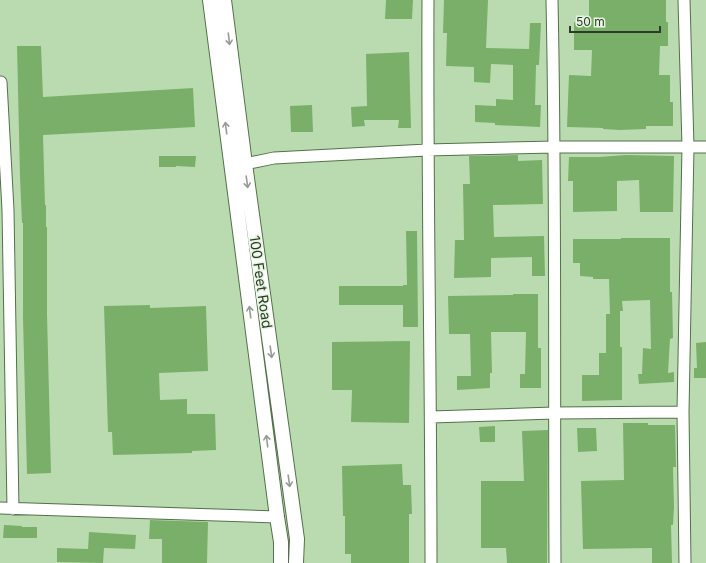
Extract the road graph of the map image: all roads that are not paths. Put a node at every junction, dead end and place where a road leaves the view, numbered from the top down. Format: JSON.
{"nodes":[{"id":1,"x":210,"y":0,"type":"edge"},
{"id":2,"x":224,"y":0,"type":"edge"},
{"id":3,"x":428,"y":0,"type":"edge"},
{"id":4,"x":552,"y":0,"type":"edge"},
{"id":5,"x":684,"y":0,"type":"edge"},
{"id":6,"x":1,"y":82,"type":"edge"},
{"id":7,"x":555,"y":147,"type":"junction"},
{"id":8,"x":688,"y":147,"type":"junction"},
{"id":9,"x":706,"y":147,"type":"edge"},
{"id":10,"x":427,"y":150,"type":"junction"},
{"id":11,"x":245,"y":164,"type":"junction"},
{"id":12,"x":4,"y":221,"type":"edge"},
{"id":13,"x":683,"y":412,"type":"junction"},
{"id":14,"x":554,"y":413,"type":"junction"},
{"id":15,"x":431,"y":417,"type":"junction"},
{"id":16,"x":0,"y":508,"type":"edge"},
{"id":17,"x":13,"y":508,"type":"junction"},
{"id":18,"x":277,"y":517,"type":"junction"},
{"id":19,"x":281,"y":563,"type":"edge"},
{"id":20,"x":296,"y":563,"type":"edge"},
{"id":21,"x":431,"y":563,"type":"edge"},
{"id":22,"x":555,"y":563,"type":"edge"},
{"id":23,"x":685,"y":563,"type":"edge"}],
"edges":[{"from":18,"to":1,"type":"street","name":"100 Feet Road","one_way":true},
{"from":2,"to":11,"type":"street","name":"100 Feet Road","one_way":true},
{"from":3,"to":10,"type":"street"},
{"from":4,"to":7,"type":"street"},
{"from":5,"to":8,"type":"street"},
{"from":6,"to":12,"type":"street"},
{"from":7,"to":8,"type":"street"},
{"from":7,"to":10,"type":"street"},
{"from":7,"to":14,"type":"street"},
{"from":8,"to":9,"type":"street"},
{"from":8,"to":13,"type":"street"},
{"from":10,"to":11,"type":"street"},
{"from":10,"to":15,"type":"street"},
{"from":11,"to":20,"type":"street","name":"100 Feet Road","one_way":true},
{"from":12,"to":17,"type":"street"},
{"from":13,"to":14,"type":"street"},
{"from":13,"to":23,"type":"street"},
{"from":14,"to":15,"type":"street"},
{"from":14,"to":22,"type":"street"},
{"from":15,"to":21,"type":"street"},
{"from":16,"to":17,"type":"street"},
{"from":17,"to":18,"type":"street"},
{"from":18,"to":19,"type":"street","name":"100 Feet Road"}]}
